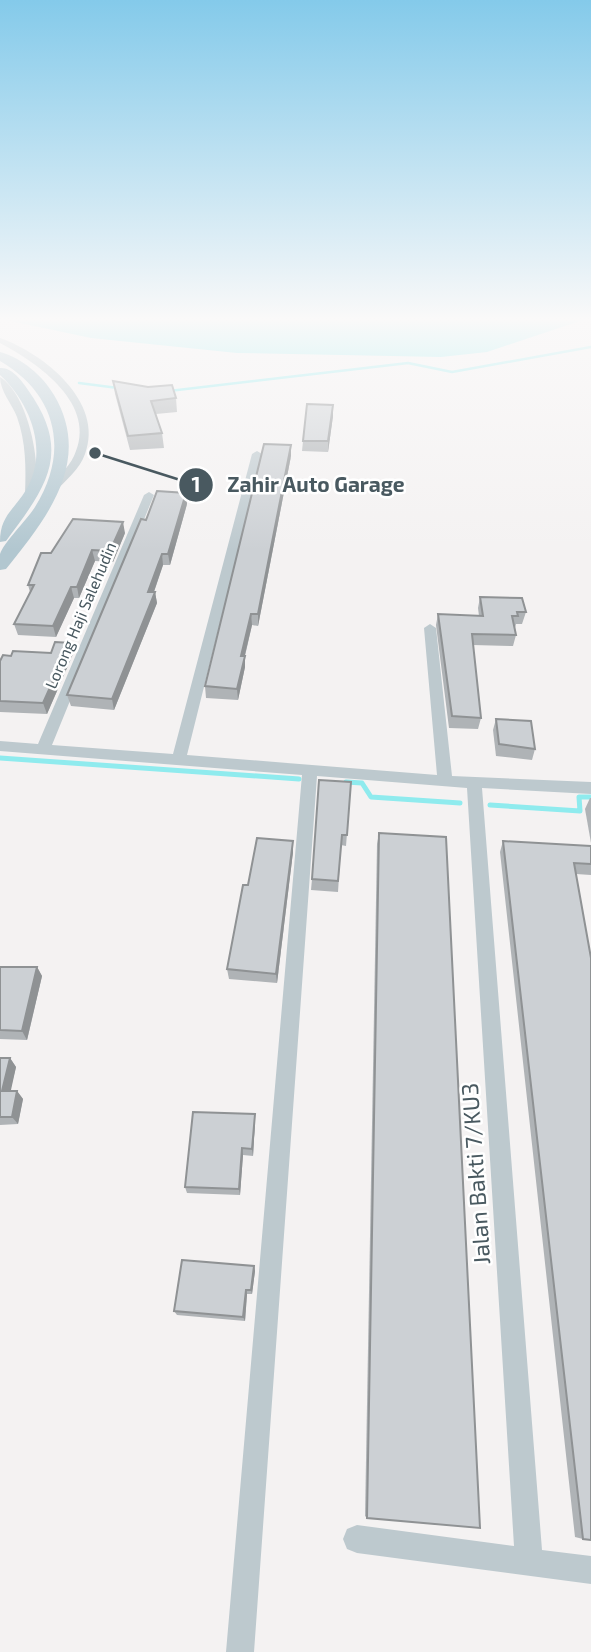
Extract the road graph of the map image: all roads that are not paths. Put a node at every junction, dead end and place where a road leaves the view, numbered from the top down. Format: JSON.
{"nodes":[{"id":1,"x":12,"y":396,"type":"edge"},
{"id":2,"x":25,"y":396,"type":"edge"},
{"id":3,"x":45,"y":396,"type":"edge"},
{"id":4,"x":70,"y":396,"type":"edge"},
{"id":5,"x":257,"y":454,"type":"dead end"},
{"id":6,"x":51,"y":491,"type":"junction"},
{"id":7,"x":30,"y":494,"type":"junction"},
{"id":8,"x":149,"y":495,"type":"dead end"},
{"id":9,"x":0,"y":537,"type":"edge"},
{"id":10,"x":0,"y":565,"type":"edge"},
{"id":11,"x":430,"y":628,"type":"dead end"},
{"id":12,"x":0,"y":746,"type":"edge"},
{"id":13,"x":43,"y":748,"type":"junction"},
{"id":14,"x":179,"y":759,"type":"junction"},
{"id":15,"x":310,"y":769,"type":"junction"},
{"id":16,"x":445,"y":781,"type":"junction"},
{"id":17,"x":474,"y":782,"type":"junction"},
{"id":18,"x":591,"y":788,"type":"edge"},
{"id":19,"x":357,"y":1539,"type":"dead end"},
{"id":20,"x":529,"y":1562,"type":"junction"},
{"id":21,"x":591,"y":1570,"type":"edge"},
{"id":22,"x":240,"y":1652,"type":"edge"}],
"edges":[{"from":1,"to":7,"type":"street"},
{"from":2,"to":7,"type":"main road"},
{"from":3,"to":6,"type":"main road"},
{"from":4,"to":6,"type":"street"},
{"from":5,"to":14,"type":"street"},
{"from":6,"to":10,"type":"main road"},
{"from":7,"to":9,"type":"main road"},
{"from":8,"to":13,"type":"street","name":"Lorong Haji Salehudin"},
{"from":11,"to":16,"type":"street"},
{"from":12,"to":13,"type":"street"},
{"from":13,"to":14,"type":"street"},
{"from":14,"to":15,"type":"street"},
{"from":15,"to":16,"type":"street"},
{"from":15,"to":22,"type":"street"},
{"from":16,"to":17,"type":"street"},
{"from":17,"to":18,"type":"street"},
{"from":17,"to":20,"type":"street","name":"Jalan Bakti 7/KU3"},
{"from":19,"to":20,"type":"street"},
{"from":20,"to":21,"type":"street"}]}
